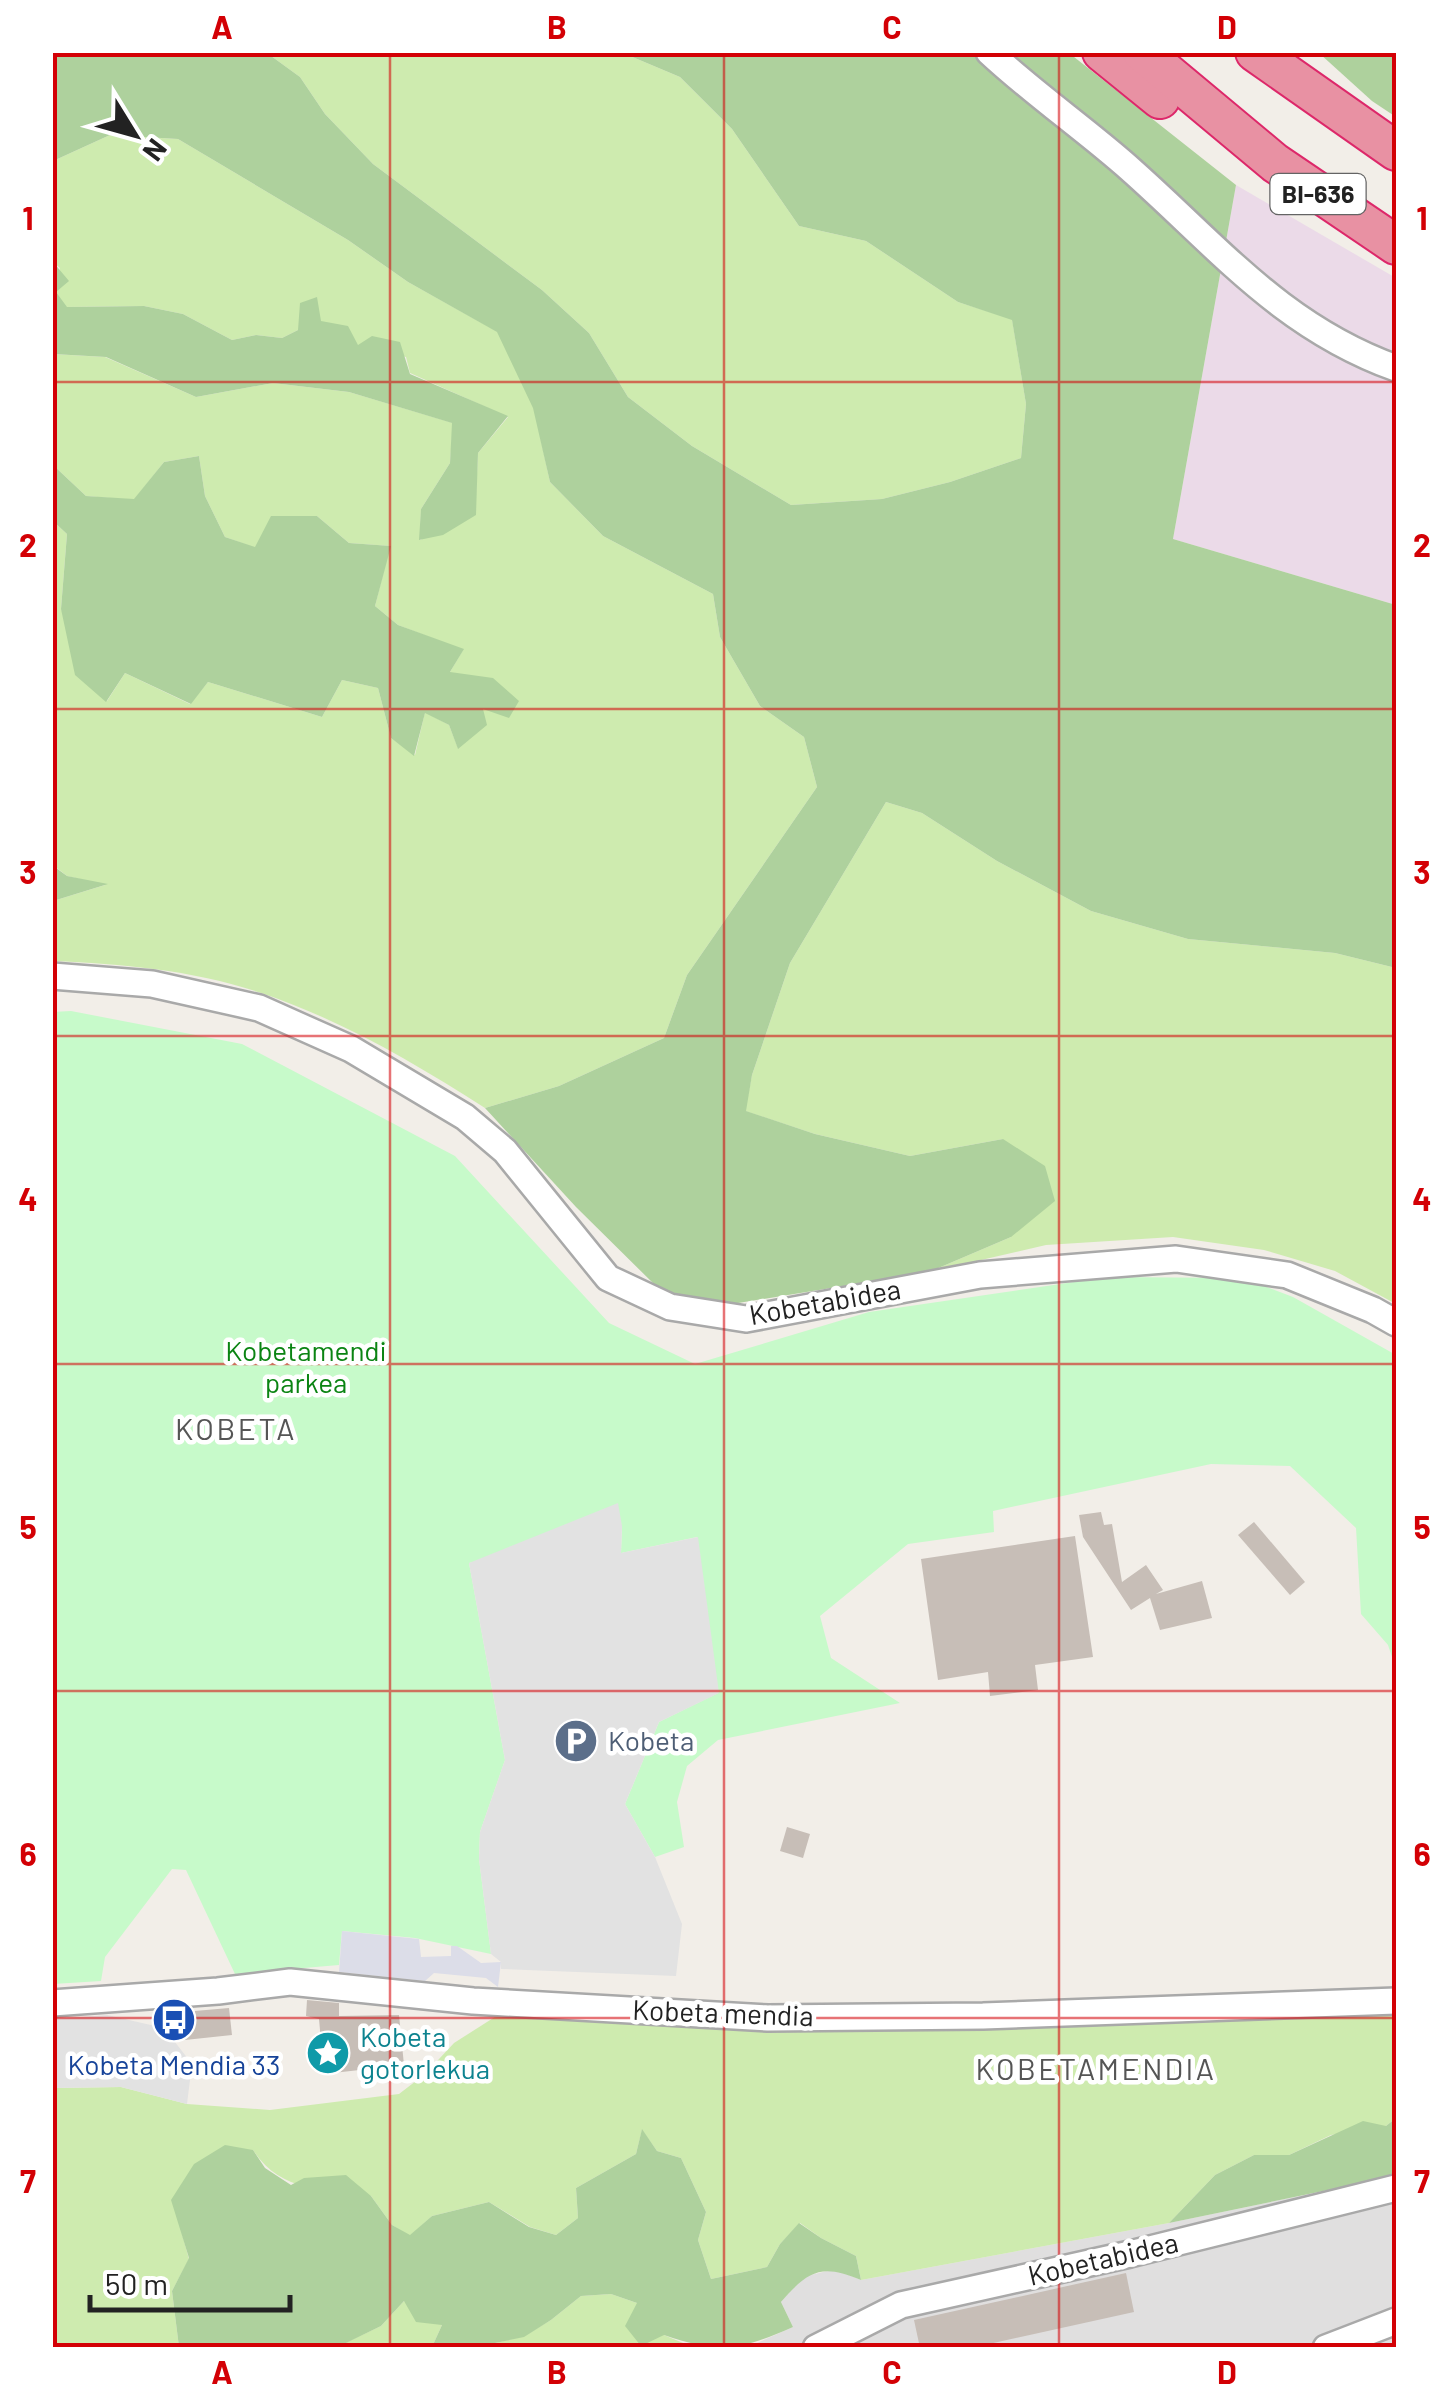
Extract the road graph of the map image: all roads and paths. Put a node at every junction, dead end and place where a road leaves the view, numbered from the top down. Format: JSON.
{"nodes":[{"id":1,"x":990,"y":52,"type":"edge"},
{"id":2,"x":1102,"y":52,"type":"edge"},
{"id":3,"x":1142,"y":52,"type":"edge"},
{"id":4,"x":1255,"y":52,"type":"edge"},
{"id":5,"x":1295,"y":52,"type":"edge"},
{"id":6,"x":1353,"y":122,"type":"junction"},
{"id":7,"x":1244,"y":138,"type":"junction"},
{"id":8,"x":1396,"y":150,"type":"edge"},
{"id":9,"x":1396,"y":245,"type":"edge"},
{"id":10,"x":1396,"y":368,"type":"edge"},
{"id":11,"x":52,"y":976,"type":"edge"},
{"id":12,"x":1396,"y":1323,"type":"edge"},
{"id":13,"x":1396,"y":2001,"type":"edge"},
{"id":14,"x":52,"y":2003,"type":"edge"},
{"id":15,"x":1396,"y":2188,"type":"edge"},
{"id":16,"x":1396,"y":2321,"type":"edge"},
{"id":17,"x":816,"y":2348,"type":"edge"},
{"id":18,"x":1326,"y":2348,"type":"edge"}],
"edges":[{"from":1,"to":10,"type":"street"},
{"from":2,"to":7,"type":"highway"},
{"from":3,"to":7,"type":"highway","number":"BI-636"},
{"from":4,"to":6,"type":"highway","number":"BI-636"},
{"from":5,"to":6,"type":"highway"},
{"from":6,"to":8,"type":"highway","number":"BI-636"},
{"from":7,"to":9,"type":"highway","number":"BI-636"},
{"from":11,"to":12,"type":"street","name":"Kobetabidea"},
{"from":13,"to":14,"type":"street","name":"Kobeta mendia"},
{"from":15,"to":17,"type":"street","name":"Kobetabidea"},
{"from":16,"to":18,"type":"street"}]}
